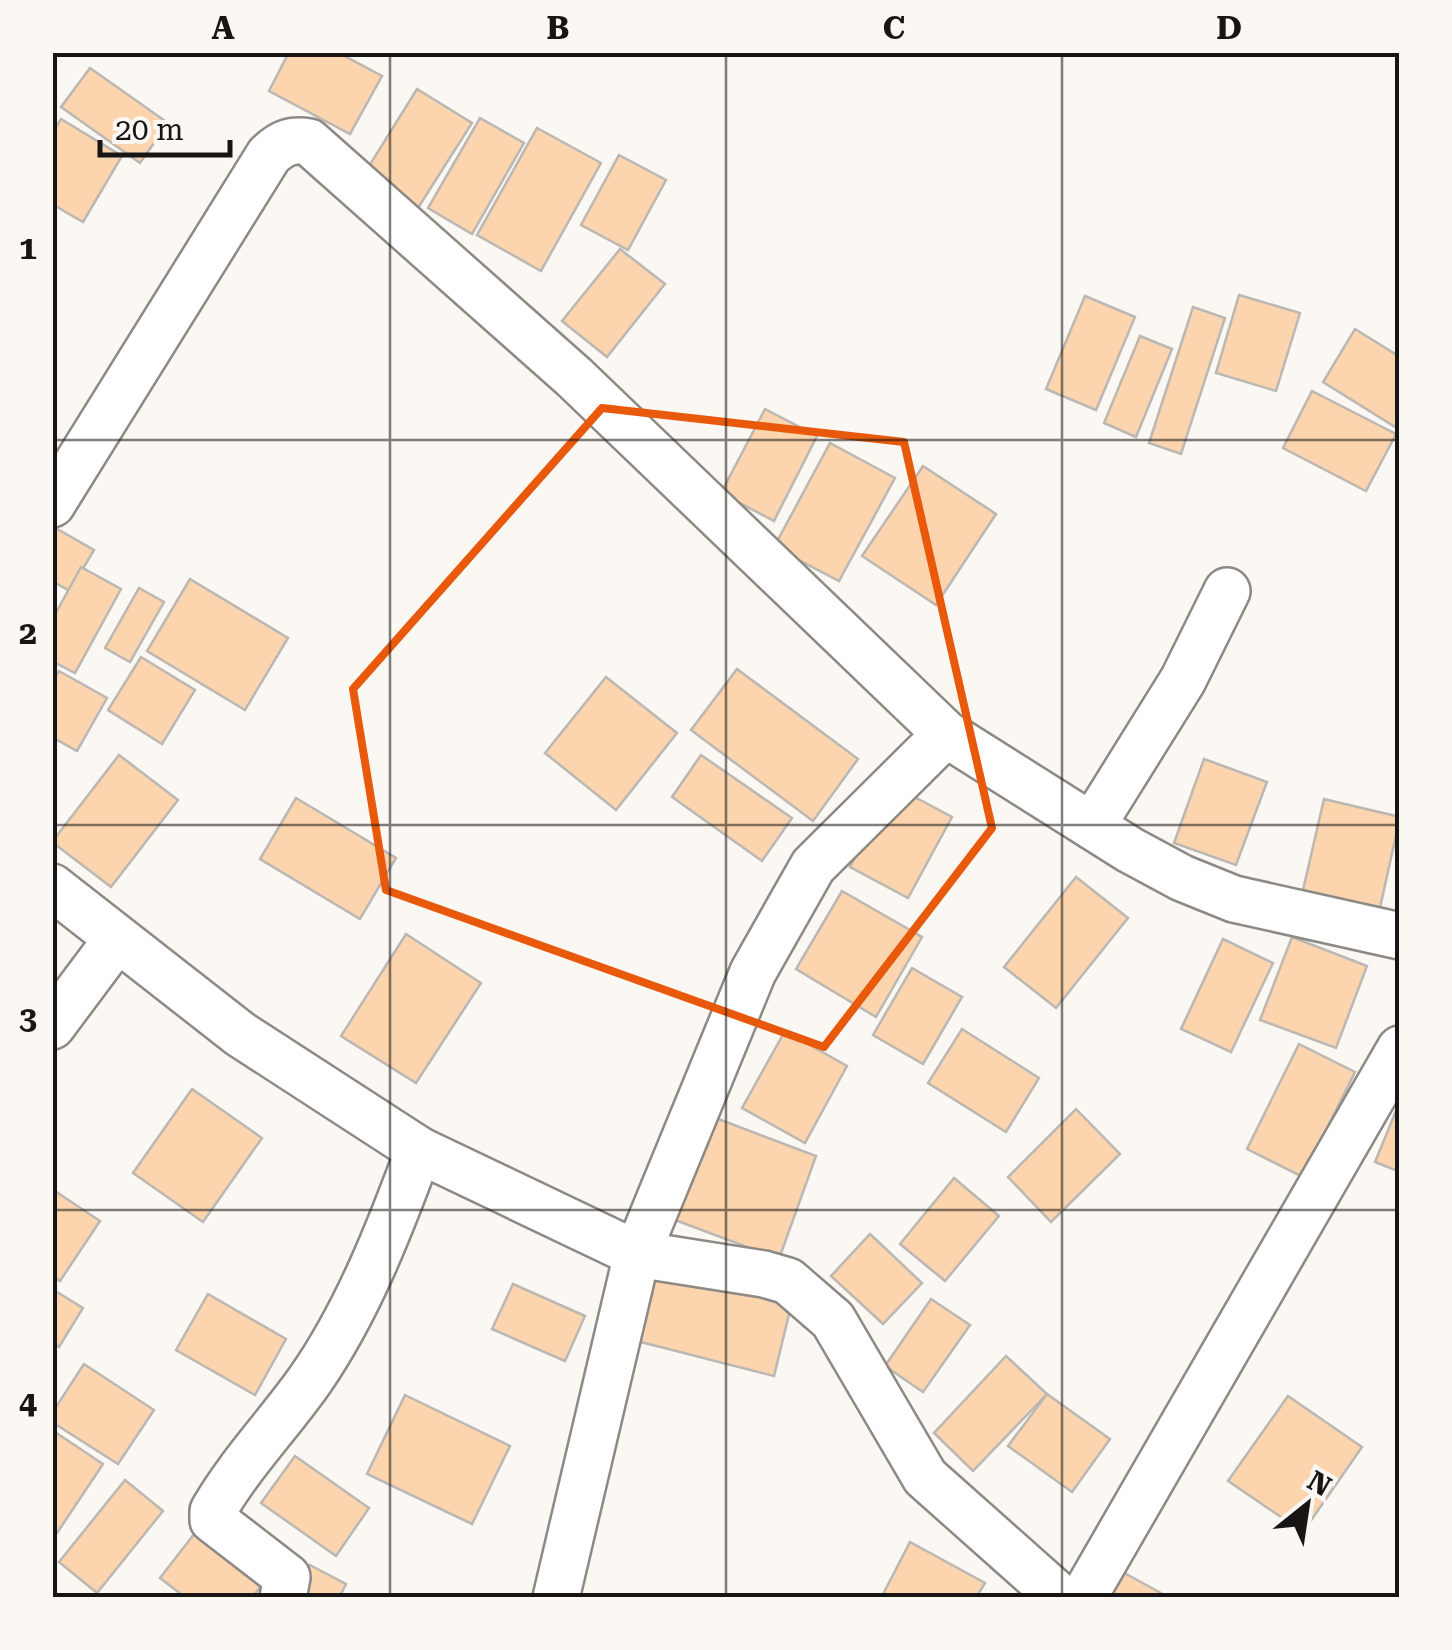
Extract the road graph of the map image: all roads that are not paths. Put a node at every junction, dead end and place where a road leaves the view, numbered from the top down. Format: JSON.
{"nodes":[{"id":1,"x":52,"y":504,"type":"edge"},
{"id":2,"x":1227,"y":591,"type":"dead end"},
{"id":3,"x":946,"y":734,"type":"junction"},
{"id":4,"x":1092,"y":826,"type":"junction"},
{"id":5,"x":52,"y":887,"type":"edge"},
{"id":6,"x":1400,"y":936,"type":"edge"},
{"id":7,"x":117,"y":939,"type":"junction"},
{"id":8,"x":52,"y":1026,"type":"edge"},
{"id":9,"x":1400,"y":1050,"type":"edge"},
{"id":10,"x":419,"y":1150,"type":"junction"},
{"id":11,"x":637,"y":1254,"type":"junction"},
{"id":12,"x":283,"y":1598,"type":"edge"},
{"id":13,"x":556,"y":1598,"type":"edge"},
{"id":14,"x":1061,"y":1598,"type":"edge"},
{"id":15,"x":1083,"y":1598,"type":"edge"}],
"edges":[{"from":1,"to":3,"type":"street"},
{"from":2,"to":4,"type":"street"},
{"from":3,"to":4,"type":"street"},
{"from":3,"to":11,"type":"street"},
{"from":4,"to":6,"type":"street"},
{"from":5,"to":7,"type":"street"},
{"from":7,"to":8,"type":"street"},
{"from":7,"to":10,"type":"street"},
{"from":9,"to":15,"type":"street"},
{"from":10,"to":11,"type":"street"},
{"from":10,"to":12,"type":"street"},
{"from":11,"to":13,"type":"street"},
{"from":11,"to":14,"type":"street"}]}
